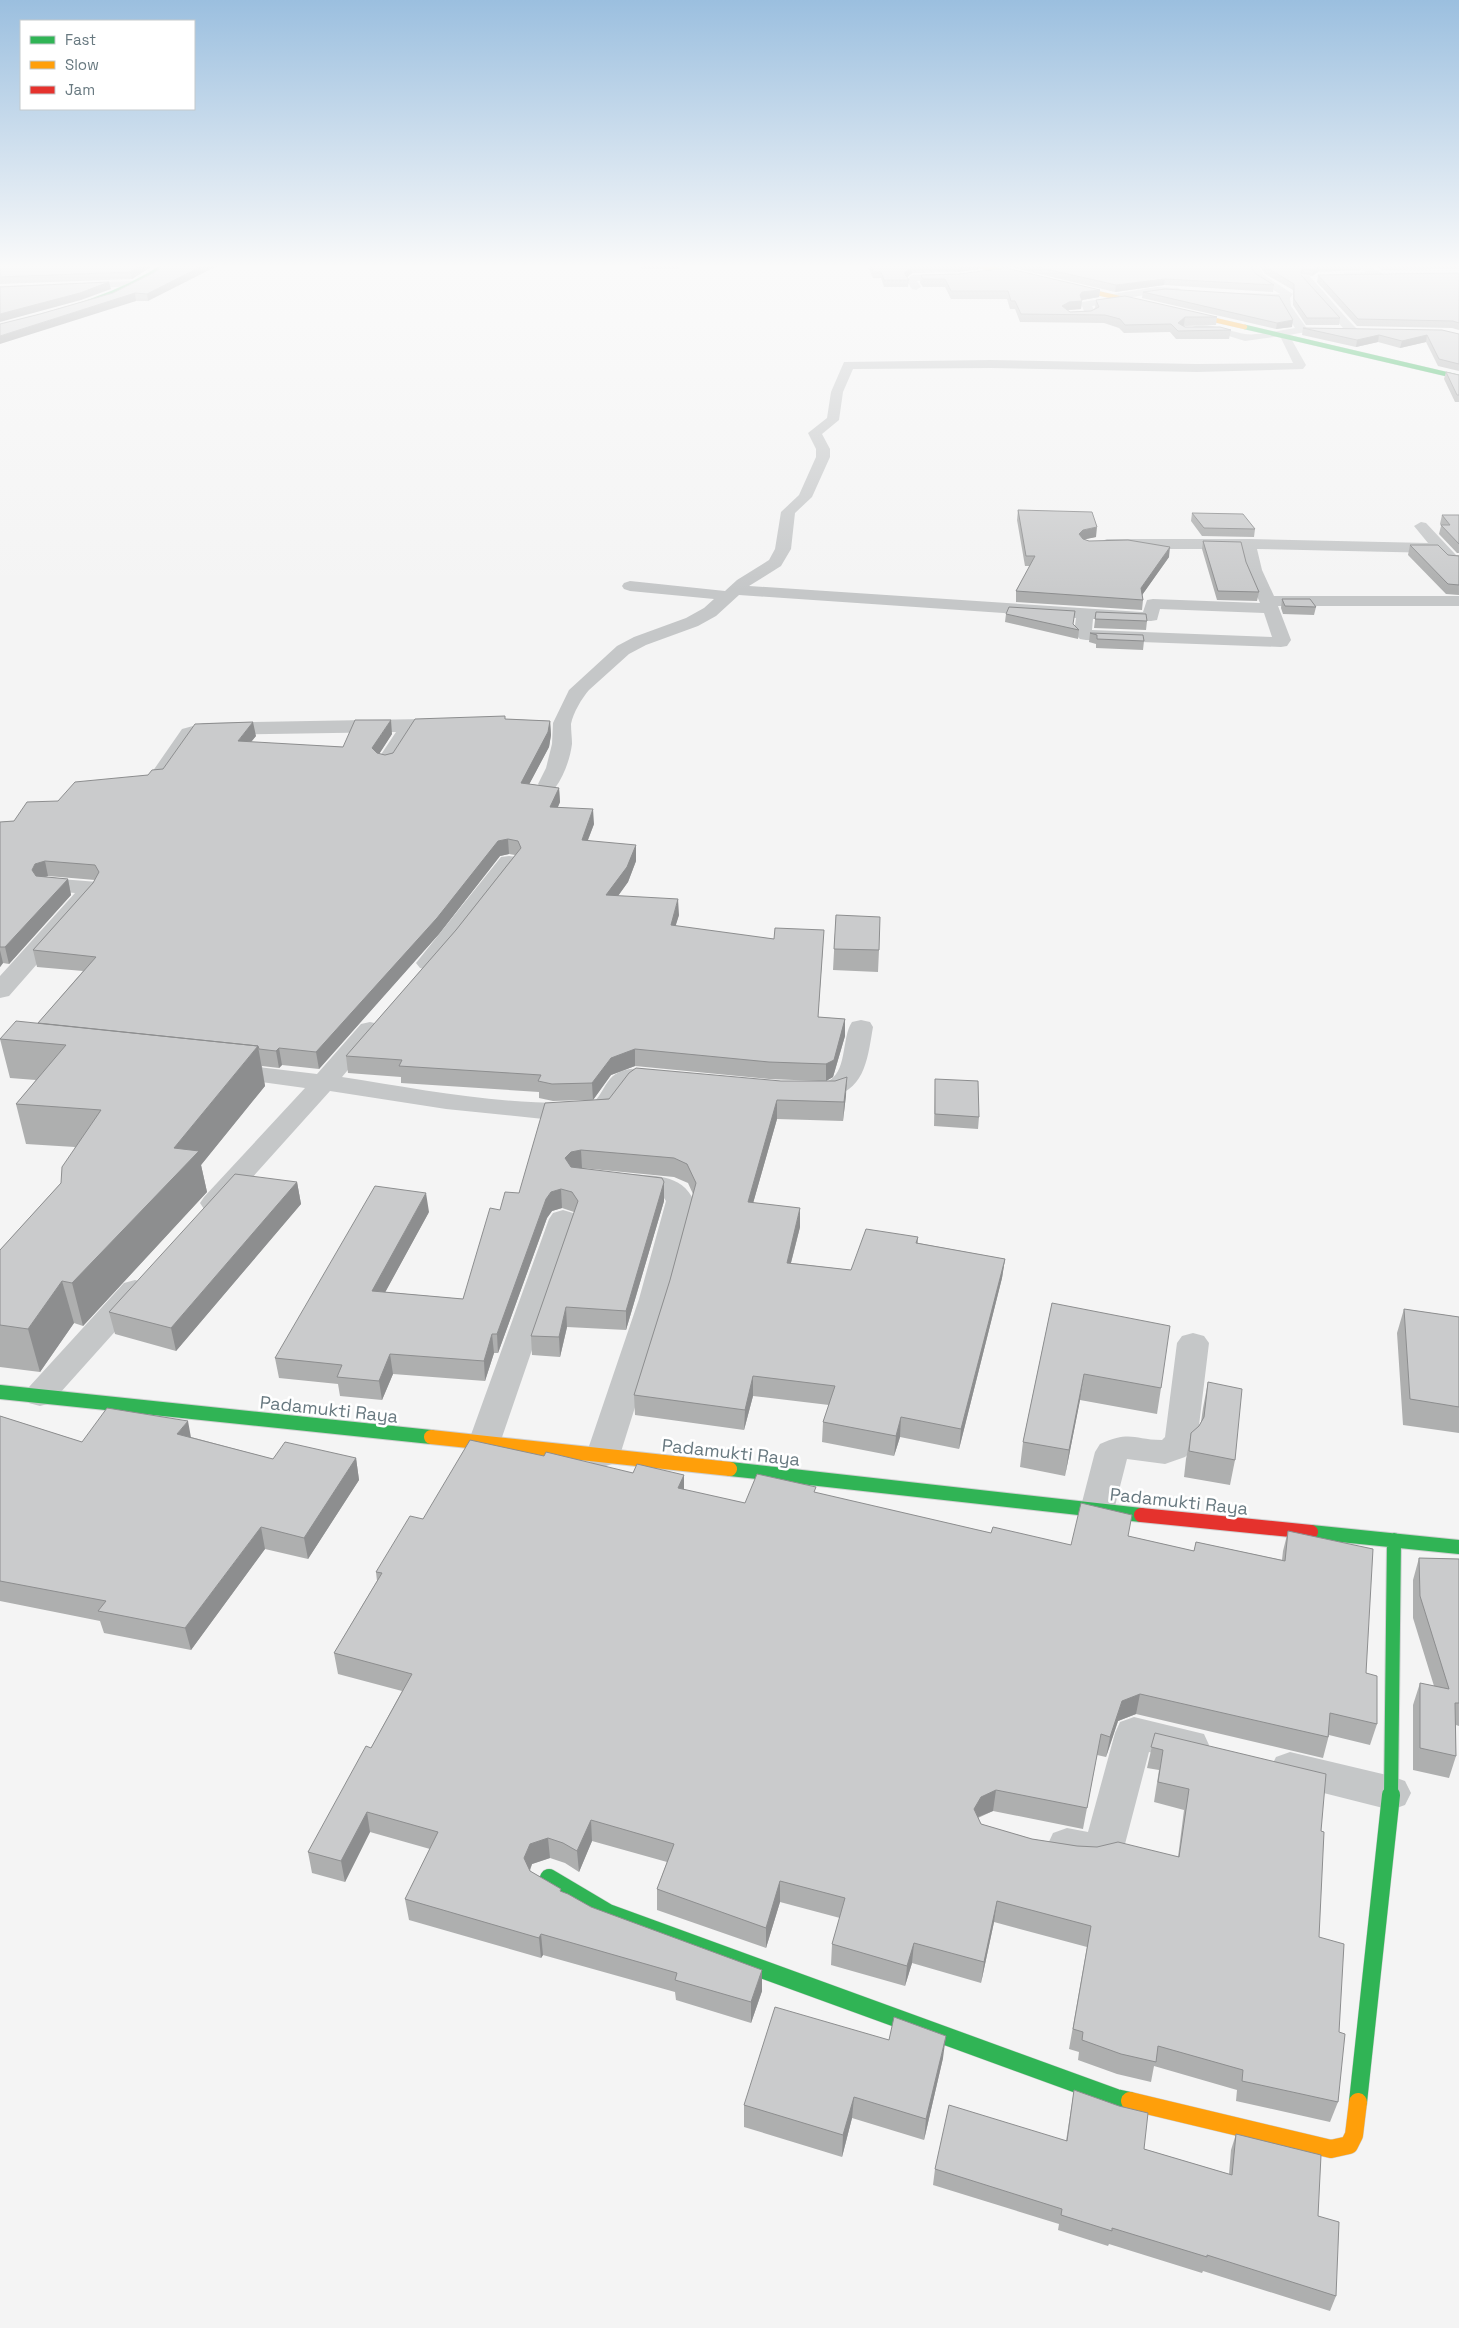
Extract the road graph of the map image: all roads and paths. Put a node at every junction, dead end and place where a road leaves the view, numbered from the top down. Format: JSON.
{"nodes":[{"id":1,"x":844,"y":374,"type":"edge"},
{"id":2,"x":1444,"y":374,"type":"edge"},
{"id":3,"x":1459,"y":377,"type":"edge"},
{"id":4,"x":1420,"y":526,"type":"dead end"},
{"id":5,"x":1088,"y":544,"type":"edge"},
{"id":6,"x":1248,"y":544,"type":"junction"},
{"id":7,"x":1441,"y":548,"type":"junction"},
{"id":8,"x":1457,"y":563,"type":"edge"},
{"id":9,"x":630,"y":586,"type":"dead end"},
{"id":10,"x":733,"y":593,"type":"junction"},
{"id":11,"x":1459,"y":601,"type":"edge"},
{"id":12,"x":1270,"y":604,"type":"junction"},
{"id":13,"x":1085,"y":614,"type":"junction"},
{"id":14,"x":444,"y":724,"type":"edge"},
{"id":15,"x":409,"y":726,"type":"junction"},
{"id":16,"x":386,"y":762,"type":"edge"},
{"id":17,"x":158,"y":778,"type":"edge"},
{"id":18,"x":548,"y":784,"type":"dead end"},
{"id":19,"x":509,"y":862,"type":"edge"},
{"id":20,"x":48,"y":885,"type":"edge"},
{"id":21,"x":415,"y":977,"type":"edge"},
{"id":22,"x":3,"y":984,"type":"edge"},
{"id":23,"x":383,"y":1015,"type":"edge"},
{"id":24,"x":861,"y":1027,"type":"dead end"},
{"id":25,"x":197,"y":1068,"type":"edge"},
{"id":26,"x":685,"y":1081,"type":"edge"},
{"id":27,"x":324,"y":1082,"type":"junction"},
{"id":28,"x":788,"y":1090,"type":"edge"},
{"id":29,"x":600,"y":1180,"type":"edge"},
{"id":30,"x":563,"y":1219,"type":"dead end"},
{"id":31,"x":198,"y":1220,"type":"edge"},
{"id":32,"x":152,"y":1271,"type":"edge"},
{"id":33,"x":1193,"y":1343,"type":"dead end"},
{"id":34,"x":0,"y":1392,"type":"edge"},
{"id":35,"x":40,"y":1395,"type":"junction"},
{"id":36,"x":484,"y":1443,"type":"junction"},
{"id":37,"x":603,"y":1455,"type":"junction"},
{"id":38,"x":1097,"y":1510,"type":"junction"},
{"id":39,"x":1394,"y":1540,"type":"junction"},
{"id":40,"x":1459,"y":1547,"type":"edge"},
{"id":41,"x":1221,"y":1753,"type":"edge"},
{"id":42,"x":1259,"y":1762,"type":"edge"},
{"id":43,"x":1390,"y":1793,"type":"junction"},
{"id":44,"x":1031,"y":1839,"type":"edge"},
{"id":45,"x":549,"y":1878,"type":"dead end"}],
"edges":[{"from":1,"to":10,"type":"street"},
{"from":2,"to":3,"type":"main road"},
{"from":4,"to":7,"type":"street"},
{"from":5,"to":6,"type":"street"},
{"from":6,"to":7,"type":"street"},
{"from":6,"to":12,"type":"street"},
{"from":7,"to":8,"type":"street"},
{"from":9,"to":10,"type":"street"},
{"from":10,"to":13,"type":"street"},
{"from":10,"to":18,"type":"street"},
{"from":11,"to":12,"type":"street"},
{"from":12,"to":13,"type":"street"},
{"from":12,"to":13,"type":"street"},
{"from":14,"to":15,"type":"street"},
{"from":15,"to":16,"type":"street"},
{"from":15,"to":17,"type":"street"},
{"from":19,"to":21,"type":"street"},
{"from":20,"to":22,"type":"street"},
{"from":23,"to":27,"type":"street"},
{"from":24,"to":28,"type":"street"},
{"from":25,"to":27,"type":"street"},
{"from":26,"to":27,"type":"street"},
{"from":27,"to":31,"type":"street"},
{"from":29,"to":37,"type":"street"},
{"from":30,"to":36,"type":"street"},
{"from":32,"to":35,"type":"street"},
{"from":33,"to":38,"type":"street"},
{"from":34,"to":35,"type":"main road","name":"Padamukti Raya"},
{"from":35,"to":36,"type":"main road","name":"Padamukti Raya"},
{"from":36,"to":37,"type":"main road","name":"Padamukti Raya"},
{"from":37,"to":38,"type":"main road","name":"Padamukti Raya"},
{"from":38,"to":39,"type":"main road","name":"Padamukti Raya"},
{"from":39,"to":40,"type":"main road","name":"Padamukti Raya"},
{"from":39,"to":43,"type":"main road"},
{"from":41,"to":44,"type":"street"},
{"from":42,"to":43,"type":"street"},
{"from":43,"to":45,"type":"main road"}]}
